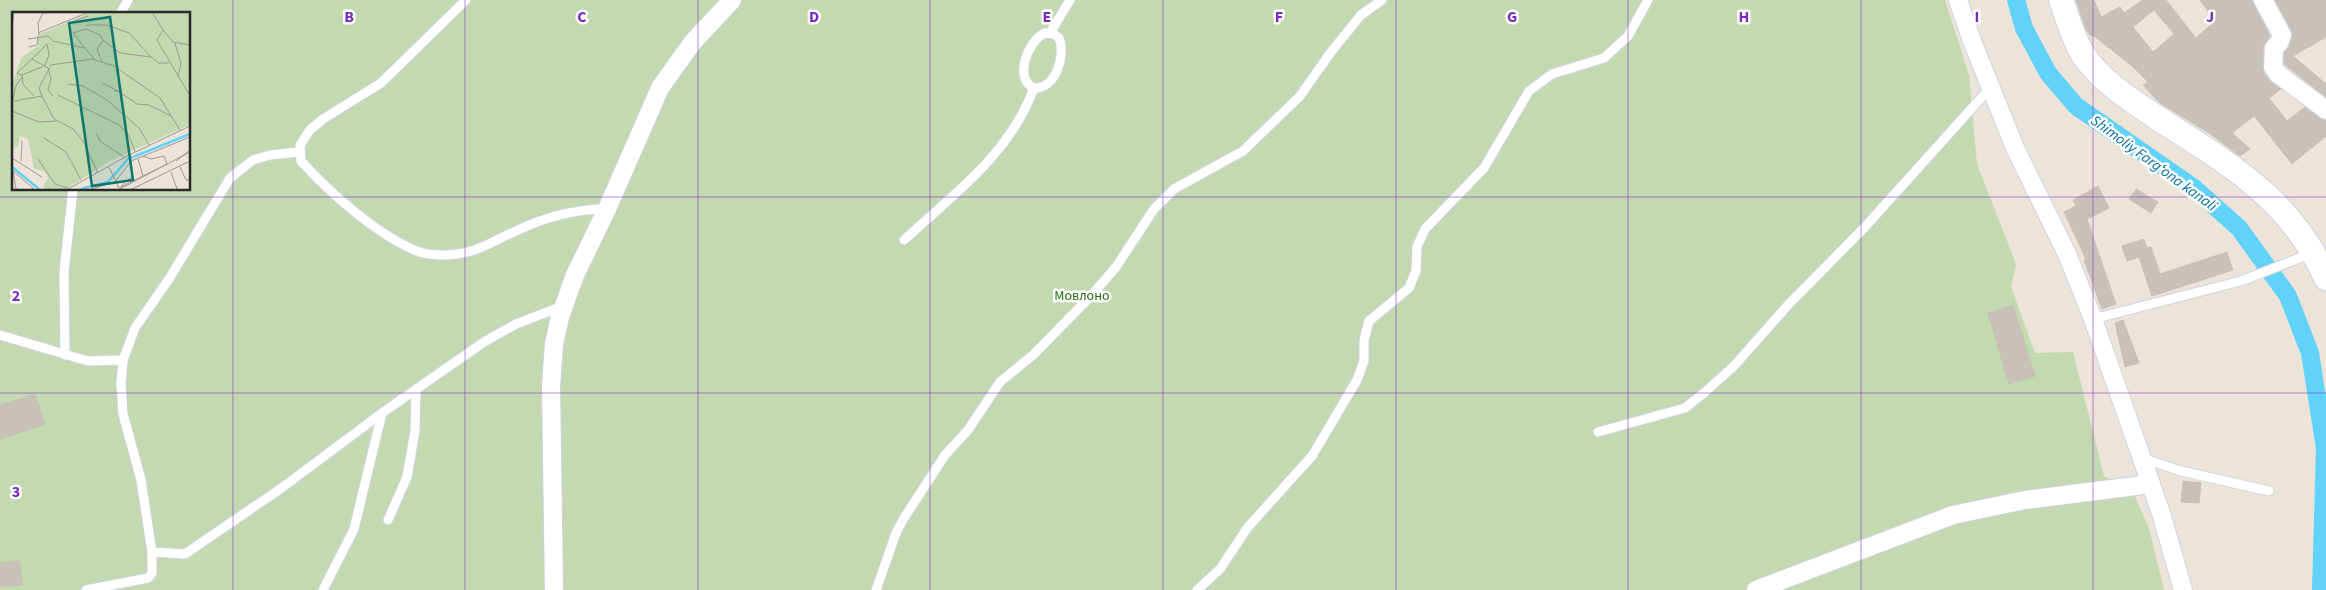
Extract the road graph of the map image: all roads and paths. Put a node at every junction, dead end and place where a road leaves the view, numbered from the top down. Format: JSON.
{"nodes":[{"id":1,"x":128,"y":0,"type":"edge"},
{"id":2,"x":466,"y":0,"type":"edge"},
{"id":3,"x":732,"y":0,"type":"edge"},
{"id":4,"x":1070,"y":0,"type":"edge"},
{"id":5,"x":1382,"y":0,"type":"edge"},
{"id":6,"x":1648,"y":0,"type":"edge"},
{"id":7,"x":1958,"y":0,"type":"edge"},
{"id":8,"x":2061,"y":0,"type":"edge"},
{"id":9,"x":2263,"y":0,"type":"edge"},
{"id":10,"x":121,"y":12,"type":"edge"},
{"id":11,"x":1050,"y":33,"type":"junction"},
{"id":12,"x":1991,"y":86,"type":"junction"},
{"id":13,"x":1034,"y":88,"type":"junction"},
{"id":14,"x":2326,"y":110,"type":"edge"},
{"id":15,"x":299,"y":152,"type":"junction"},
{"id":16,"x":73,"y":190,"type":"edge"},
{"id":17,"x":608,"y":209,"type":"junction"},
{"id":18,"x":904,"y":240,"type":"dead end"},
{"id":19,"x":2314,"y":252,"type":"edge"},
{"id":20,"x":2326,"y":278,"type":"edge"},
{"id":21,"x":564,"y":306,"type":"junction"},
{"id":22,"x":2093,"y":319,"type":"junction"},
{"id":23,"x":0,"y":335,"type":"edge"},
{"id":24,"x":65,"y":355,"type":"junction"},
{"id":25,"x":123,"y":360,"type":"junction"},
{"id":26,"x":416,"y":389,"type":"junction"},
{"id":27,"x":382,"y":413,"type":"junction"},
{"id":28,"x":1598,"y":432,"type":"dead end"},
{"id":29,"x":2141,"y":458,"type":"junction"},
{"id":30,"x":2151,"y":484,"type":"junction"},
{"id":31,"x":2269,"y":491,"type":"dead end"},
{"id":32,"x":388,"y":520,"type":"dead end"},
{"id":33,"x":152,"y":552,"type":"junction"},
{"id":34,"x":86,"y":590,"type":"edge"},
{"id":35,"x":323,"y":590,"type":"edge"},
{"id":36,"x":554,"y":590,"type":"edge"},
{"id":37,"x":876,"y":590,"type":"edge"},
{"id":38,"x":1197,"y":590,"type":"edge"},
{"id":39,"x":1756,"y":590,"type":"edge"},
{"id":40,"x":2182,"y":590,"type":"edge"}],
"edges":[{"from":1,"to":10,"type":"lane"},
{"from":2,"to":15,"type":"lane"},
{"from":3,"to":17,"type":"street"},
{"from":4,"to":11,"type":"lane"},
{"from":5,"to":37,"type":"lane"},
{"from":6,"to":38,"type":"lane"},
{"from":7,"to":12,"type":"street"},
{"from":8,"to":19,"type":"street"},
{"from":9,"to":14,"type":"street"},
{"from":11,"to":13,"type":"lane"},
{"from":11,"to":13,"type":"lane"},
{"from":12,"to":22,"type":"street"},
{"from":12,"to":28,"type":"lane"},
{"from":13,"to":18,"type":"lane"},
{"from":15,"to":17,"type":"lane"},
{"from":15,"to":25,"type":"lane"},
{"from":16,"to":24,"type":"lane"},
{"from":17,"to":21,"type":"street"},
{"from":19,"to":20,"type":"street"},
{"from":19,"to":22,"type":"lane"},
{"from":21,"to":26,"type":"lane"},
{"from":21,"to":36,"type":"street"},
{"from":22,"to":29,"type":"street"},
{"from":23,"to":24,"type":"lane"},
{"from":24,"to":25,"type":"lane"},
{"from":25,"to":33,"type":"lane"},
{"from":26,"to":27,"type":"lane"},
{"from":26,"to":32,"type":"lane"},
{"from":27,"to":33,"type":"lane"},
{"from":27,"to":35,"type":"lane"},
{"from":29,"to":30,"type":"street"},
{"from":29,"to":31,"type":"lane"},
{"from":30,"to":39,"type":"street"},
{"from":30,"to":40,"type":"street"},
{"from":33,"to":34,"type":"lane"}]}
